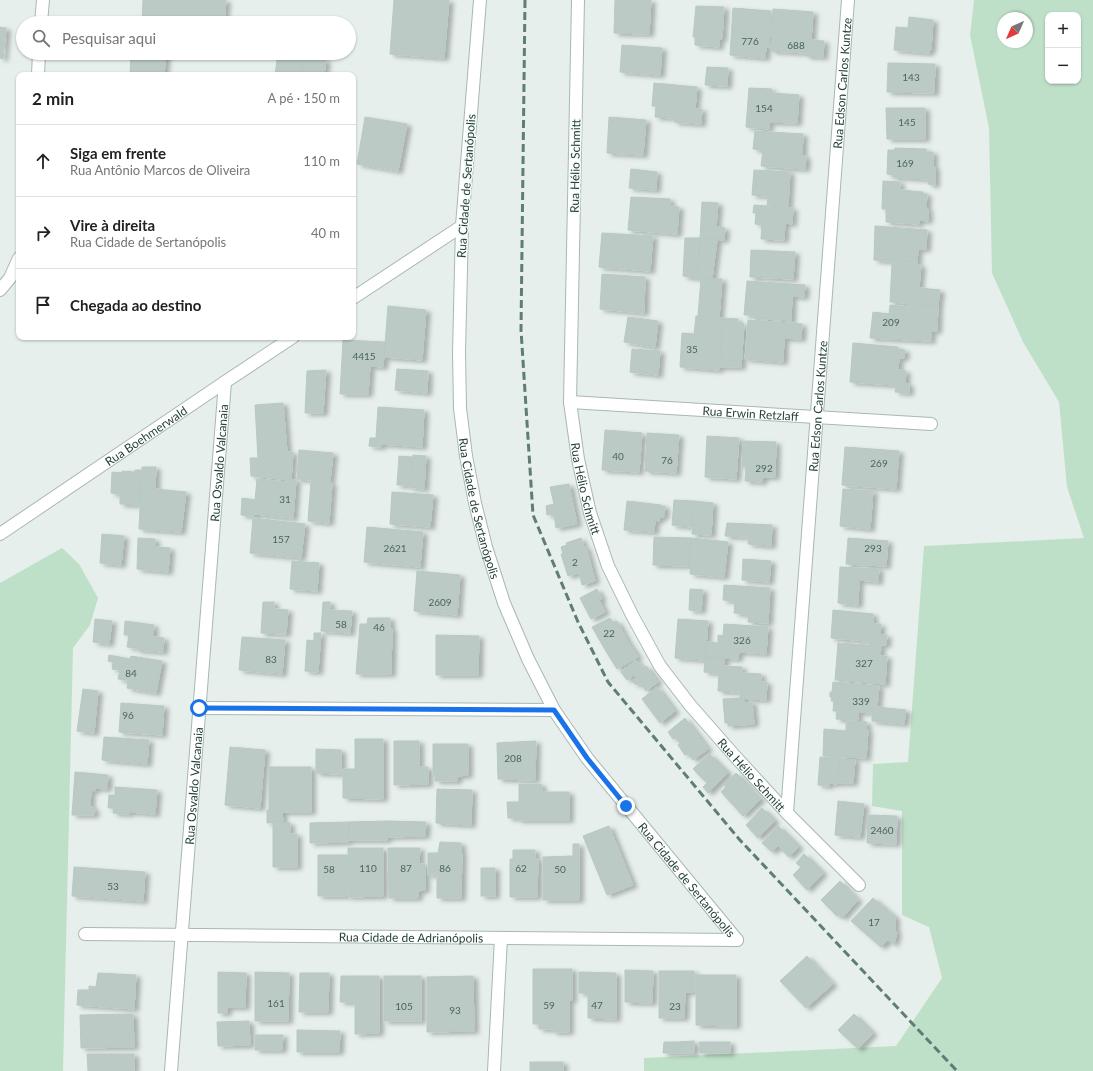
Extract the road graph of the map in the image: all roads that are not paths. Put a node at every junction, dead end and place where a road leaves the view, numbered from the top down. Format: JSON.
{"nodes":[{"id":1,"x":43,"y":0,"type":"edge"},
{"id":2,"x":480,"y":0,"type":"edge"},
{"id":3,"x":578,"y":0,"type":"edge"},
{"id":4,"x":848,"y":0,"type":"edge"},
{"id":5,"x":42,"y":16,"type":"edge"},
{"id":6,"x":39,"y":60,"type":"edge"},
{"id":7,"x":38,"y":72,"type":"edge"},
{"id":8,"x":462,"y":226,"type":"junction"},
{"id":9,"x":16,"y":265,"type":"edge"},
{"id":10,"x":0,"y":290,"type":"edge"},
{"id":11,"x":356,"y":296,"type":"edge"},
{"id":12,"x":288,"y":340,"type":"edge"},
{"id":13,"x":224,"y":382,"type":"junction"},
{"id":14,"x":570,"y":402,"type":"junction"},
{"id":15,"x":817,"y":417,"type":"junction"},
{"id":16,"x":931,"y":424,"type":"dead end"},
{"id":17,"x":0,"y":534,"type":"edge"},
{"id":18,"x":199,"y":708,"type":"junction"},
{"id":19,"x":554,"y":710,"type":"junction"},
{"id":20,"x":787,"y":813,"type":"junction"},
{"id":21,"x":859,"y":885,"type":"dead end"},
{"id":22,"x":85,"y":934,"type":"dead end"},
{"id":23,"x":182,"y":934,"type":"junction"},
{"id":24,"x":501,"y":938,"type":"junction"},
{"id":25,"x":737,"y":940,"type":"joint"},
{"id":26,"x":171,"y":1071,"type":"edge"},
{"id":27,"x":494,"y":1071,"type":"edge"}],
"edges":[{"from":1,"to":5,"type":"street"},
{"from":2,"to":8,"type":"street","name":"Rua Cidade de Sertanópolis"},
{"from":3,"to":14,"type":"street","name":"Rua Hélio Schmitt"},
{"from":4,"to":15,"type":"street","name":"Rua Edson Carlos Kuntze"},
{"from":6,"to":7,"type":"street"},
{"from":8,"to":11,"type":"street"},
{"from":8,"to":19,"type":"street","name":"Rua Cidade de Sertanópolis"},
{"from":9,"to":10,"type":"street"},
{"from":12,"to":13,"type":"street","name":"Rua Boehmerwald"},
{"from":13,"to":17,"type":"street","name":"Rua Boehmerwald"},
{"from":13,"to":18,"type":"street","name":"Rua Osvaldo Valcanaia"},
{"from":14,"to":15,"type":"street","name":"Rua Erwin Retzlaff"},
{"from":14,"to":20,"type":"street","name":"Rua Hélio Schmitt"},
{"from":15,"to":16,"type":"street","name":"Rua Erwin Retzlaff"},
{"from":15,"to":20,"type":"street","name":"Rua Edson Carlos Kuntze"},
{"from":18,"to":19,"type":"street"},
{"from":18,"to":23,"type":"street","name":"Rua Osvaldo Valcanaia"},
{"from":19,"to":25,"type":"street","name":"Rua Cidade de Sertanópolis"},
{"from":20,"to":21,"type":"street","name":"Rua Hélio Schmitt"},
{"from":22,"to":23,"type":"street","name":"Rua Cidade de Adrianópolis"},
{"from":23,"to":24,"type":"street","name":"Rua Cidade de Adrianópolis"},
{"from":23,"to":26,"type":"street","name":"Rua Osvaldo Valcanaia"},
{"from":24,"to":25,"type":"street","name":"Rua Cidade de Adrianópolis"},
{"from":24,"to":27,"type":"street"}]}
